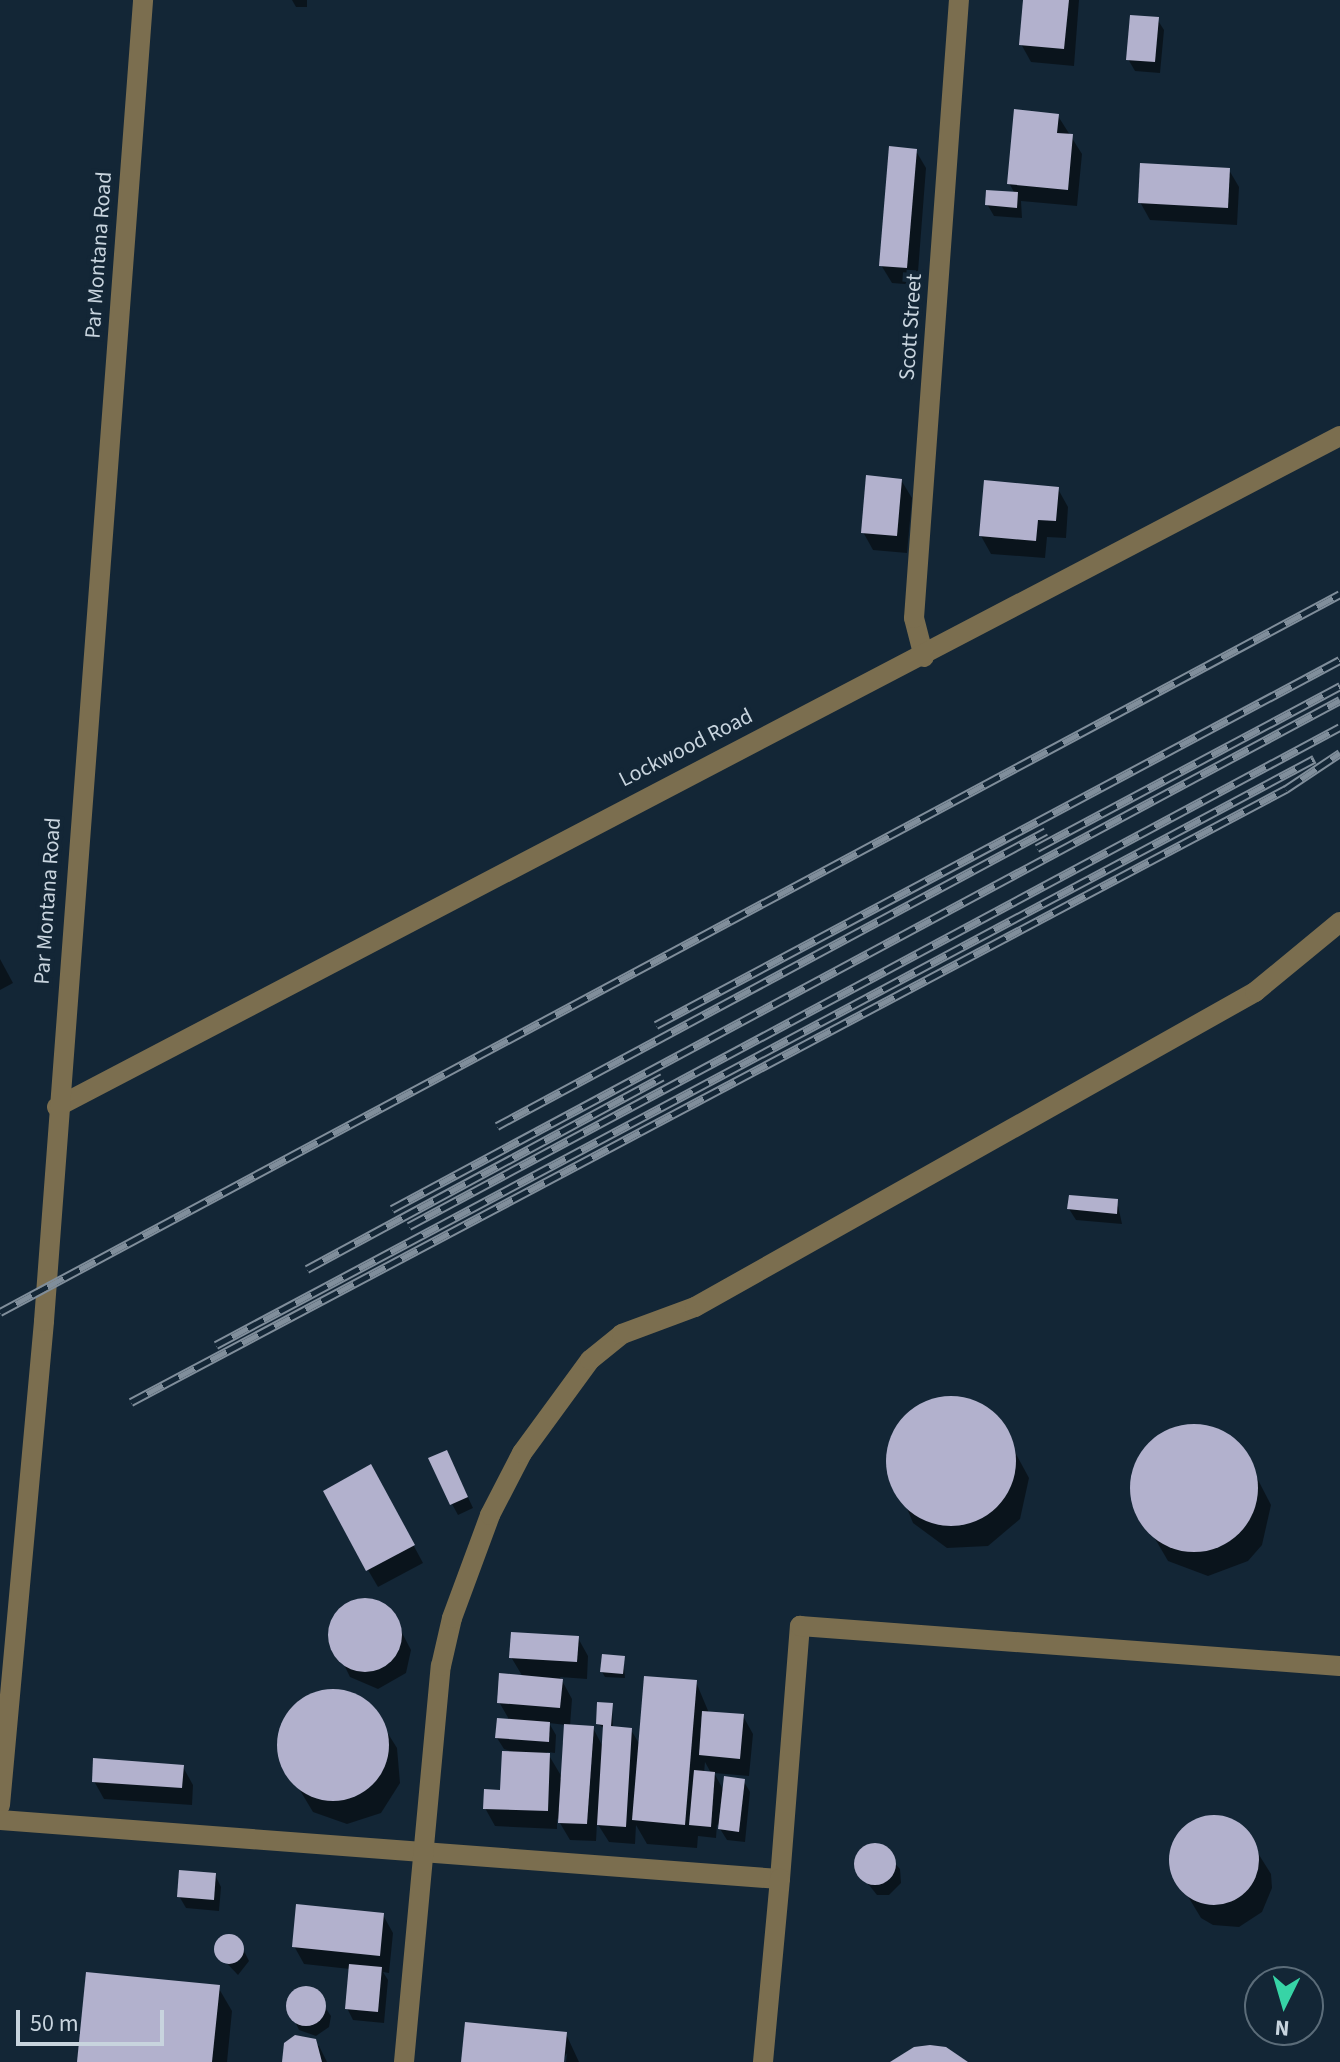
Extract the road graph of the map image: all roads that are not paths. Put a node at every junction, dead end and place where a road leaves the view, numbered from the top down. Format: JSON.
{"nodes":[{"id":1,"x":143,"y":0,"type":"edge"},
{"id":2,"x":959,"y":0,"type":"edge"},
{"id":3,"x":1340,"y":436,"type":"edge"},
{"id":4,"x":924,"y":657,"type":"junction"},
{"id":5,"x":1340,"y":922,"type":"edge"},
{"id":6,"x":57,"y":1107,"type":"junction"},
{"id":7,"x":1340,"y":1666,"type":"edge"},
{"id":8,"x":0,"y":1805,"type":"edge"},
{"id":9,"x":0,"y":1820,"type":"edge"},
{"id":10,"x":424,"y":1852,"type":"junction"},
{"id":11,"x":780,"y":1879,"type":"junction"},
{"id":12,"x":404,"y":2062,"type":"edge"},
{"id":13,"x":763,"y":2062,"type":"edge"}],
"edges":[{"from":1,"to":6,"type":"street","name":"Par Montana Road"},
{"from":2,"to":4,"type":"street","name":"Scott Street"},
{"from":3,"to":4,"type":"street","name":"Lockwood Road"},
{"from":4,"to":6,"type":"street","name":"Lockwood Road"},
{"from":5,"to":10,"type":"street"},
{"from":6,"to":8,"type":"street","name":"Par Montana Road"},
{"from":7,"to":11,"type":"street"},
{"from":9,"to":10,"type":"street"},
{"from":10,"to":11,"type":"street"},
{"from":10,"to":12,"type":"street"},
{"from":11,"to":13,"type":"street"}]}
